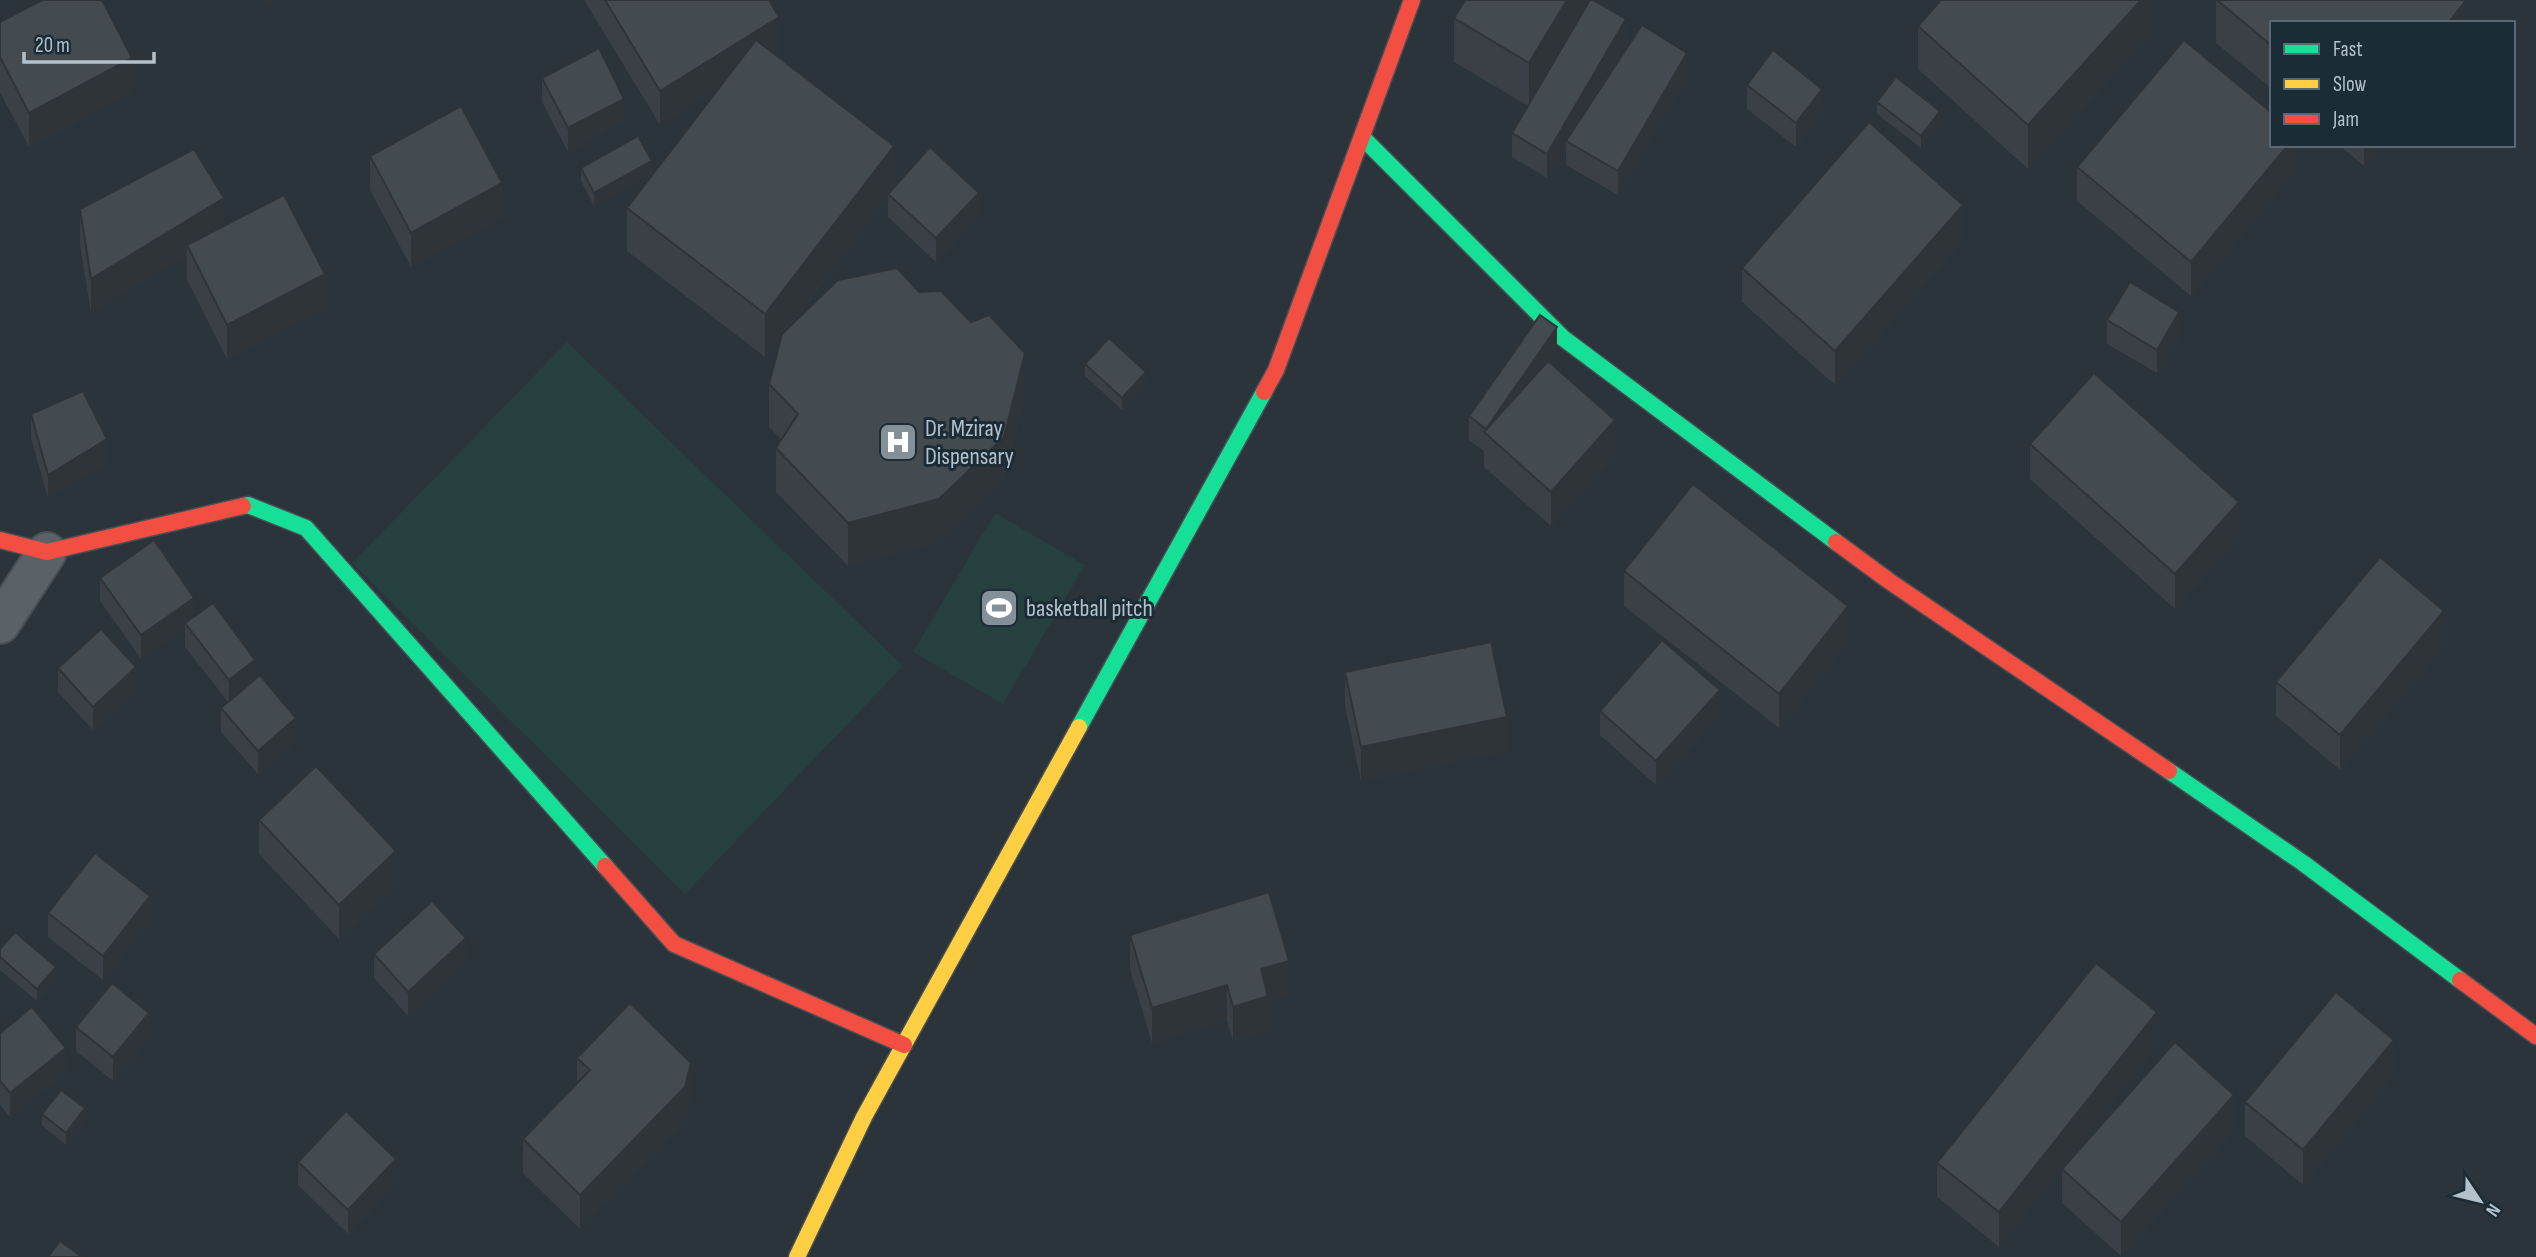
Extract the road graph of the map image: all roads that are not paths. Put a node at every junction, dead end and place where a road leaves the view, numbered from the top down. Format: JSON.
{"nodes":[{"id":1,"x":1412,"y":0,"type":"edge"},
{"id":2,"x":1362,"y":137,"type":"junction"},
{"id":3,"x":0,"y":540,"type":"edge"},
{"id":4,"x":47,"y":552,"type":"junction"},
{"id":5,"x":0,"y":624,"type":"edge"},
{"id":6,"x":2536,"y":1036,"type":"edge"},
{"id":7,"x":904,"y":1045,"type":"junction"},
{"id":8,"x":797,"y":1257,"type":"edge"}],
"edges":[{"from":1,"to":2,"type":"street"},
{"from":2,"to":6,"type":"street"},
{"from":2,"to":7,"type":"street"},
{"from":3,"to":4,"type":"street"},
{"from":4,"to":5,"type":"street"},
{"from":4,"to":7,"type":"street"},
{"from":7,"to":8,"type":"street"}]}
